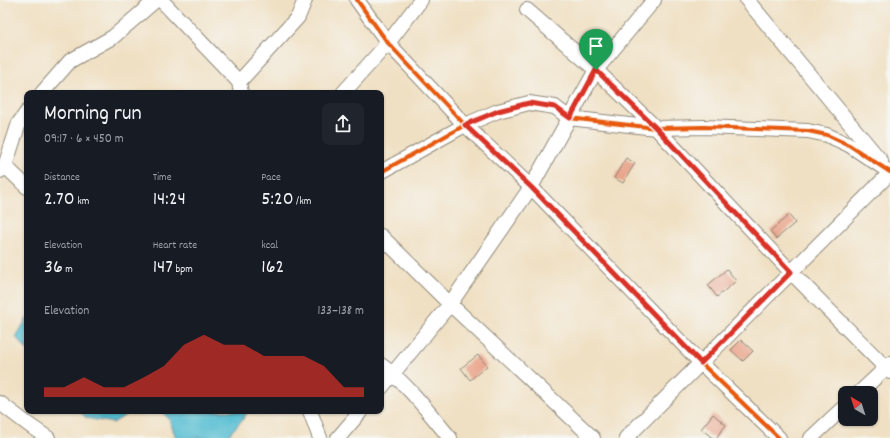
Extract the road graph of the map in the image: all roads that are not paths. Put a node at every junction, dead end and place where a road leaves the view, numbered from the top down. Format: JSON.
{"nodes":[{"id":1,"x":156,"y":0,"type":"edge"},
{"id":2,"x":161,"y":0,"type":"edge"},
{"id":3,"x":305,"y":0,"type":"edge"},
{"id":4,"x":357,"y":0,"type":"edge"},
{"id":5,"x":421,"y":0,"type":"edge"},
{"id":6,"x":654,"y":0,"type":"edge"},
{"id":7,"x":747,"y":0,"type":"edge"},
{"id":8,"x":527,"y":10,"type":"dead end"},
{"id":9,"x":388,"y":43,"type":"junction"},
{"id":10,"x":596,"y":70,"type":"junction"},
{"id":11,"x":240,"y":88,"type":"edge"},
{"id":12,"x":45,"y":90,"type":"edge"},
{"id":13,"x":346,"y":90,"type":"edge"},
{"id":14,"x":24,"y":116,"type":"edge"},
{"id":15,"x":570,"y":118,"type":"junction"},
{"id":16,"x":465,"y":125,"type":"junction"},
{"id":17,"x":656,"y":128,"type":"junction"},
{"id":18,"x":3,"y":168,"type":"edge"},
{"id":19,"x":384,"y":170,"type":"edge"},
{"id":20,"x":890,"y":172,"type":"edge"},
{"id":21,"x":24,"y":185,"type":"edge"},
{"id":22,"x":531,"y":187,"type":"junction"},
{"id":23,"x":384,"y":239,"type":"edge"},
{"id":24,"x":791,"y":272,"type":"junction"},
{"id":25,"x":450,"y":304,"type":"junction"},
{"id":26,"x":701,"y":363,"type":"junction"},
{"id":27,"x":384,"y":367,"type":"edge"},
{"id":28,"x":888,"y":368,"type":"edge"},
{"id":29,"x":393,"y":374,"type":"junction"},
{"id":30,"x":384,"y":384,"type":"edge"},
{"id":31,"x":867,"y":386,"type":"edge"},
{"id":32,"x":0,"y":403,"type":"edge"},
{"id":33,"x":838,"y":413,"type":"edge"},
{"id":34,"x":311,"y":414,"type":"edge"},
{"id":35,"x":358,"y":414,"type":"edge"},
{"id":36,"x":48,"y":438,"type":"edge"},
{"id":37,"x":320,"y":438,"type":"edge"},
{"id":38,"x":338,"y":438,"type":"edge"},
{"id":39,"x":450,"y":438,"type":"edge"},
{"id":40,"x":593,"y":438,"type":"edge"},
{"id":41,"x":626,"y":438,"type":"edge"},
{"id":42,"x":779,"y":438,"type":"edge"},
{"id":43,"x":811,"y":438,"type":"edge"}],
"edges":[{"from":1,"to":12,"type":"street"},
{"from":2,"to":11,"type":"street"},
{"from":3,"to":11,"type":"street"},
{"from":4,"to":9,"type":"street"},
{"from":5,"to":9,"type":"street"},
{"from":6,"to":10,"type":"street"},
{"from":7,"to":20,"type":"street"},
{"from":8,"to":10,"type":"street"},
{"from":9,"to":13,"type":"street"},
{"from":9,"to":16,"type":"street"},
{"from":10,"to":15,"type":"street"},
{"from":10,"to":17,"type":"street"},
{"from":14,"to":18,"type":"street"},
{"from":15,"to":16,"type":"street"},
{"from":15,"to":17,"type":"street"},
{"from":15,"to":22,"type":"street"},
{"from":16,"to":19,"type":"street"},
{"from":16,"to":22,"type":"street"},
{"from":17,"to":20,"type":"street"},
{"from":17,"to":24,"type":"street"},
{"from":18,"to":21,"type":"street"},
{"from":20,"to":24,"type":"street"},
{"from":22,"to":25,"type":"street"},
{"from":22,"to":26,"type":"street"},
{"from":23,"to":25,"type":"street"},
{"from":24,"to":26,"type":"street"},
{"from":24,"to":28,"type":"street"},
{"from":25,"to":29,"type":"street"},
{"from":25,"to":40,"type":"street"},
{"from":26,"to":41,"type":"street"},
{"from":26,"to":42,"type":"street"},
{"from":27,"to":29,"type":"street"},
{"from":28,"to":31,"type":"street"},
{"from":29,"to":30,"type":"street"},
{"from":29,"to":39,"type":"street"},
{"from":32,"to":36,"type":"street"},
{"from":33,"to":43,"type":"street"},
{"from":34,"to":37,"type":"street"},
{"from":35,"to":38,"type":"street"}]}
